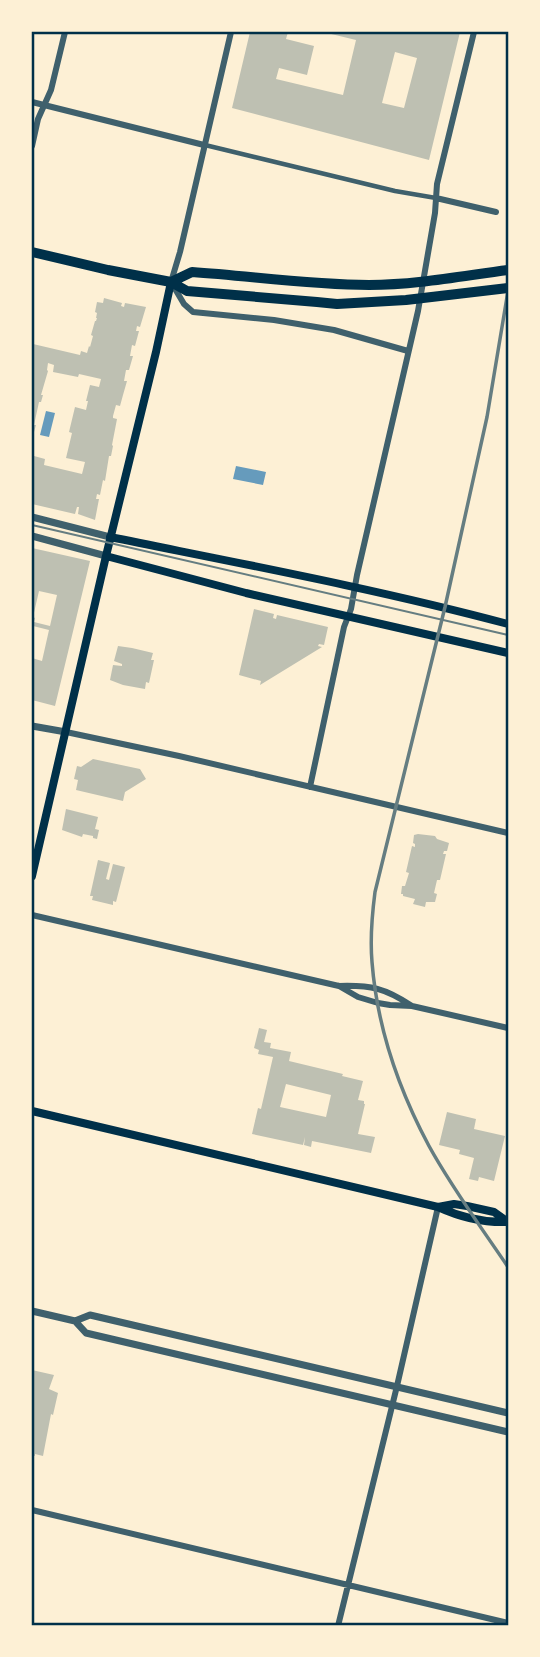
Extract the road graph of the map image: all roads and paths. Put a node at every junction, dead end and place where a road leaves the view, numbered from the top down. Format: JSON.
{"nodes":[{"id":1,"x":65,"y":32,"type":"edge"},
{"id":2,"x":231,"y":32,"type":"edge"},
{"id":3,"x":474,"y":32,"type":"edge"},
{"id":4,"x":32,"y":102,"type":"edge"},
{"id":5,"x":44,"y":105,"type":"junction"},
{"id":6,"x":204,"y":145,"type":"junction"},
{"id":7,"x":32,"y":146,"type":"edge"},
{"id":8,"x":436,"y":198,"type":"junction"},
{"id":9,"x":496,"y":212,"type":"dead end"},
{"id":10,"x":32,"y":252,"type":"edge"},
{"id":11,"x":509,"y":270,"type":"edge"},
{"id":12,"x":171,"y":282,"type":"junction"},
{"id":13,"x":509,"y":288,"type":"edge"},
{"id":14,"x":408,"y":351,"type":"junction"},
{"id":15,"x":32,"y":517,"type":"edge"},
{"id":16,"x":32,"y":536,"type":"edge"},
{"id":17,"x":110,"y":537,"type":"junction"},
{"id":18,"x":106,"y":556,"type":"junction"},
{"id":19,"x":355,"y":591,"type":"junction"},
{"id":20,"x":350,"y":613,"type":"junction"},
{"id":21,"x":509,"y":624,"type":"edge"},
{"id":22,"x":509,"y":653,"type":"edge"},
{"id":23,"x":32,"y":726,"type":"edge"},
{"id":24,"x":65,"y":732,"type":"junction"},
{"id":25,"x":310,"y":787,"type":"junction"},
{"id":26,"x":509,"y":833,"type":"edge"},
{"id":27,"x":32,"y":876,"type":"edge"},
{"id":28,"x":32,"y":915,"type":"edge"},
{"id":29,"x":339,"y":986,"type":"junction"},
{"id":30,"x":412,"y":1006,"type":"junction"},
{"id":31,"x":509,"y":1028,"type":"edge"},
{"id":32,"x":32,"y":1111,"type":"edge"},
{"id":33,"x":438,"y":1208,"type":"junction"},
{"id":34,"x":509,"y":1222,"type":"edge"},
{"id":35,"x":32,"y":1311,"type":"edge"},
{"id":36,"x":75,"y":1321,"type":"junction"},
{"id":37,"x":397,"y":1386,"type":"junction"},
{"id":38,"x":393,"y":1404,"type":"junction"},
{"id":39,"x":509,"y":1413,"type":"edge"},
{"id":40,"x":509,"y":1432,"type":"edge"},
{"id":41,"x":32,"y":1510,"type":"edge"},
{"id":42,"x":347,"y":1585,"type":"junction"},
{"id":43,"x":509,"y":1623,"type":"edge"},
{"id":44,"x":338,"y":1626,"type":"edge"}],
"edges":[{"from":1,"to":5,"type":"street"},
{"from":2,"to":6,"type":"street"},
{"from":3,"to":8,"type":"street"},
{"from":4,"to":5,"type":"street"},
{"from":5,"to":6,"type":"street"},
{"from":5,"to":7,"type":"street"},
{"from":6,"to":8,"type":"street"},
{"from":6,"to":12,"type":"street"},
{"from":8,"to":9,"type":"street"},
{"from":8,"to":14,"type":"street"},
{"from":10,"to":12,"type":"main road"},
{"from":11,"to":12,"type":"main road"},
{"from":12,"to":13,"type":"main road"},
{"from":12,"to":14,"type":"street"},
{"from":12,"to":17,"type":"main road"},
{"from":14,"to":19,"type":"street"},
{"from":15,"to":17,"type":"street"},
{"from":16,"to":18,"type":"street"},
{"from":17,"to":18,"type":"main road"},
{"from":17,"to":19,"type":"main road"},
{"from":18,"to":20,"type":"main road"},
{"from":18,"to":24,"type":"main road"},
{"from":19,"to":20,"type":"street"},
{"from":19,"to":21,"type":"main road"},
{"from":20,"to":22,"type":"main road"},
{"from":20,"to":25,"type":"street"},
{"from":23,"to":24,"type":"street"},
{"from":24,"to":25,"type":"street"},
{"from":24,"to":27,"type":"main road"},
{"from":25,"to":26,"type":"street"},
{"from":28,"to":29,"type":"street"},
{"from":29,"to":30,"type":"street"},
{"from":29,"to":30,"type":"street"},
{"from":30,"to":31,"type":"street"},
{"from":32,"to":33,"type":"main road"},
{"from":33,"to":34,"type":"main road"},
{"from":33,"to":37,"type":"street"},
{"from":35,"to":36,"type":"street"},
{"from":36,"to":37,"type":"street"},
{"from":36,"to":38,"type":"street"},
{"from":37,"to":38,"type":"street"},
{"from":37,"to":39,"type":"street"},
{"from":38,"to":40,"type":"street"},
{"from":38,"to":42,"type":"street"},
{"from":41,"to":42,"type":"street"},
{"from":42,"to":43,"type":"street"},
{"from":42,"to":44,"type":"street"}]}
